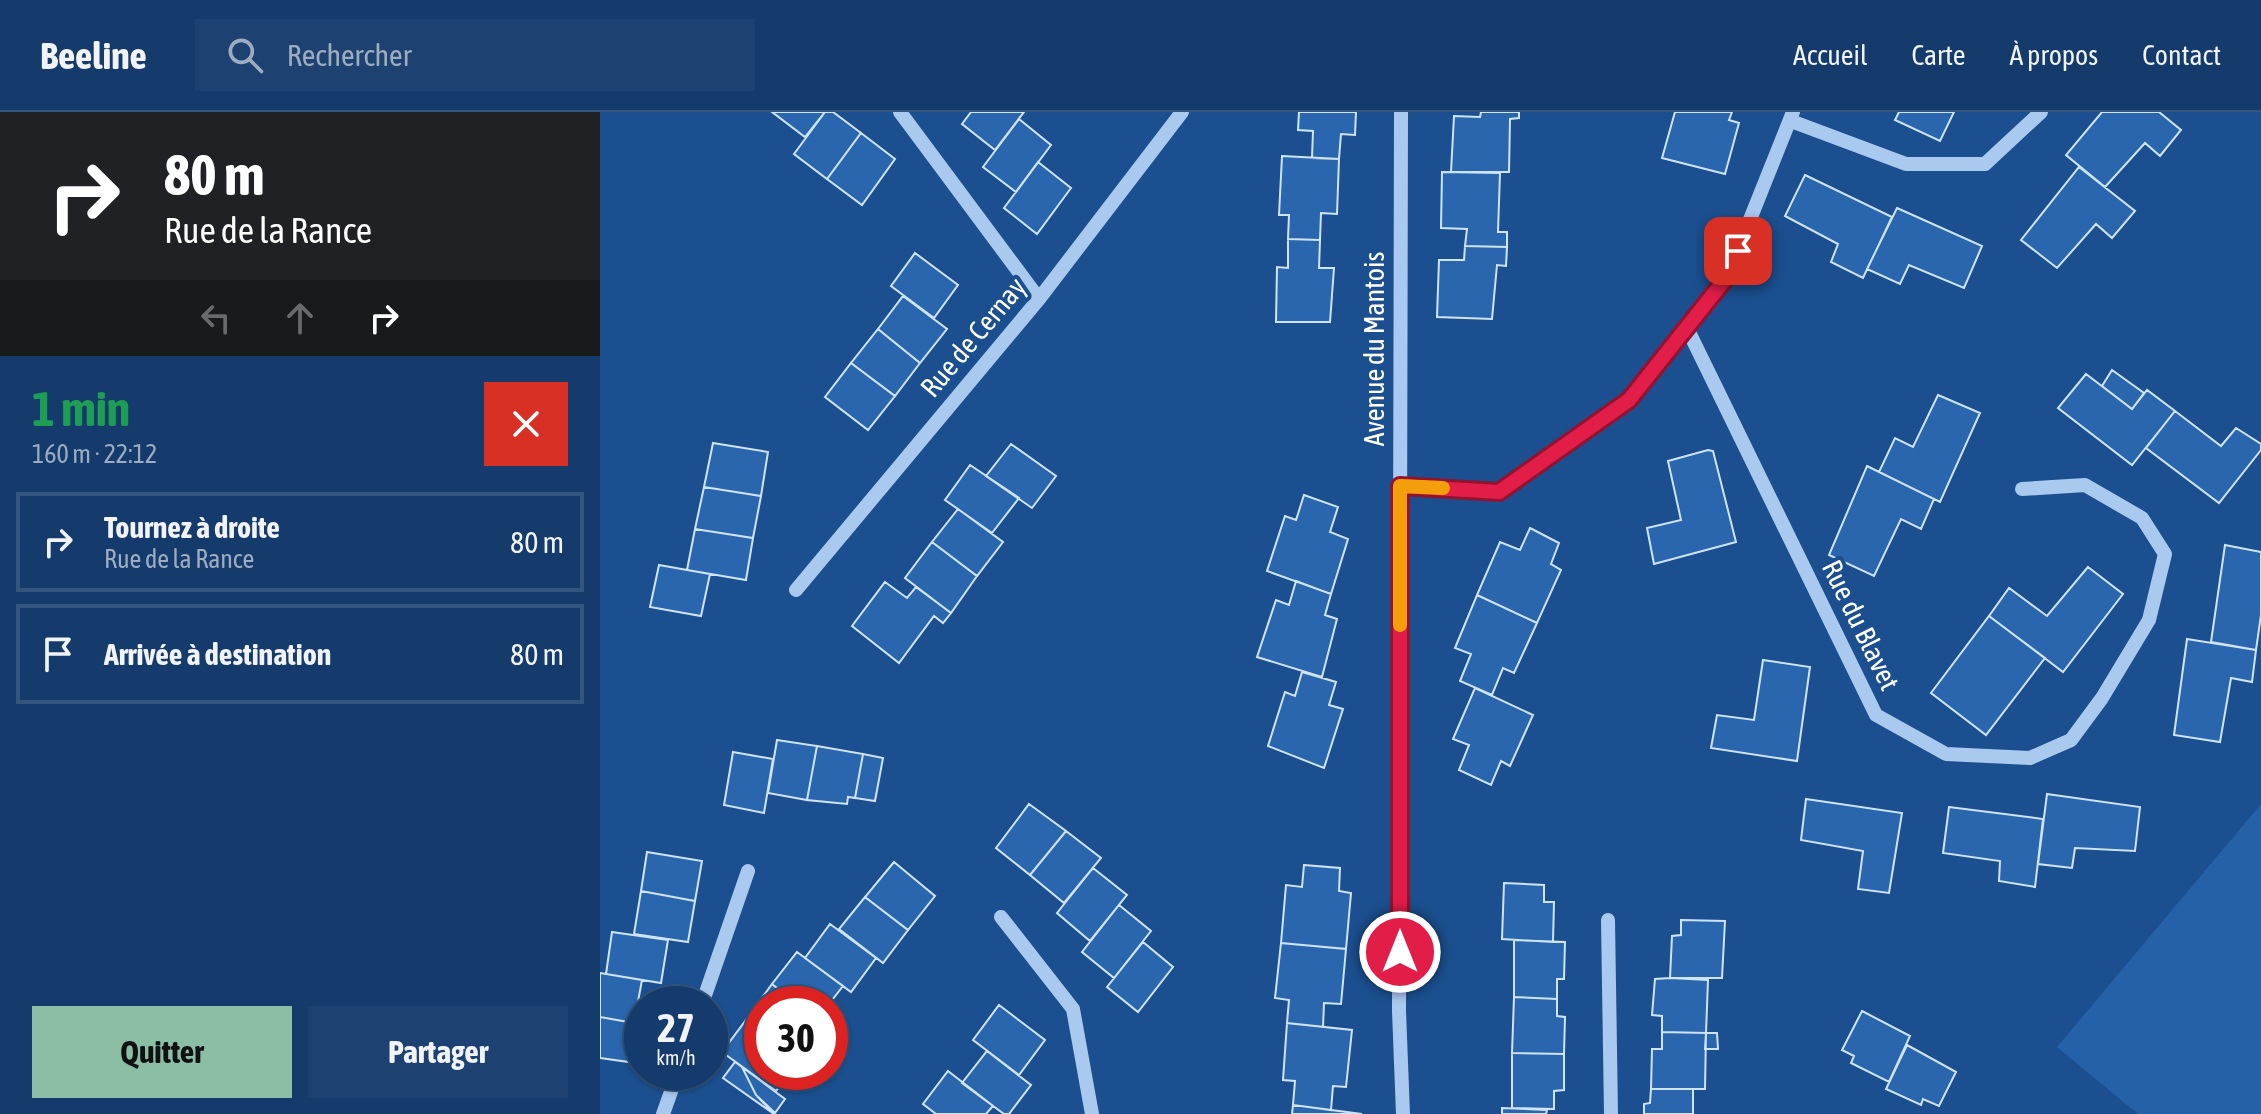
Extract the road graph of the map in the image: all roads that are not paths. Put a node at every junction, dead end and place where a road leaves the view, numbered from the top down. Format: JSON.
{"nodes":[{"id":1,"x":900,"y":112,"type":"edge"},
{"id":2,"x":1182,"y":112,"type":"edge"},
{"id":3,"x":1401,"y":112,"type":"edge"},
{"id":4,"x":2041,"y":112,"type":"edge"},
{"id":5,"x":1792,"y":116,"type":"edge"},
{"id":6,"x":1039,"y":299,"type":"junction"},
{"id":7,"x":1687,"y":328,"type":"junction"},
{"id":8,"x":1400,"y":486,"type":"junction"},
{"id":9,"x":2022,"y":489,"type":"dead end"},
{"id":10,"x":796,"y":590,"type":"dead end"},
{"id":11,"x":748,"y":871,"type":"dead end"},
{"id":12,"x":1001,"y":917,"type":"dead end"},
{"id":13,"x":1608,"y":920,"type":"dead end"},
{"id":14,"x":708,"y":986,"type":"edge"},
{"id":15,"x":672,"y":1090,"type":"edge"},
{"id":16,"x":663,"y":1114,"type":"edge"},
{"id":17,"x":1092,"y":1114,"type":"edge"},
{"id":18,"x":1403,"y":1114,"type":"edge"},
{"id":19,"x":1611,"y":1114,"type":"edge"}],
"edges":[{"from":1,"to":6,"type":"street"},
{"from":2,"to":6,"type":"street","name":"Rue de Cernay"},
{"from":3,"to":8,"type":"street","name":"Avenue du Mantois"},
{"from":4,"to":5,"type":"street"},
{"from":5,"to":7,"type":"street"},
{"from":6,"to":10,"type":"street","name":"Rue de Cernay"},
{"from":7,"to":8,"type":"street"},
{"from":7,"to":9,"type":"street","name":"Rue du Blavet"},
{"from":8,"to":18,"type":"street","name":"Avenue du Mantois"},
{"from":11,"to":14,"type":"street"},
{"from":12,"to":17,"type":"street"},
{"from":13,"to":19,"type":"street"},
{"from":15,"to":16,"type":"street"}]}
